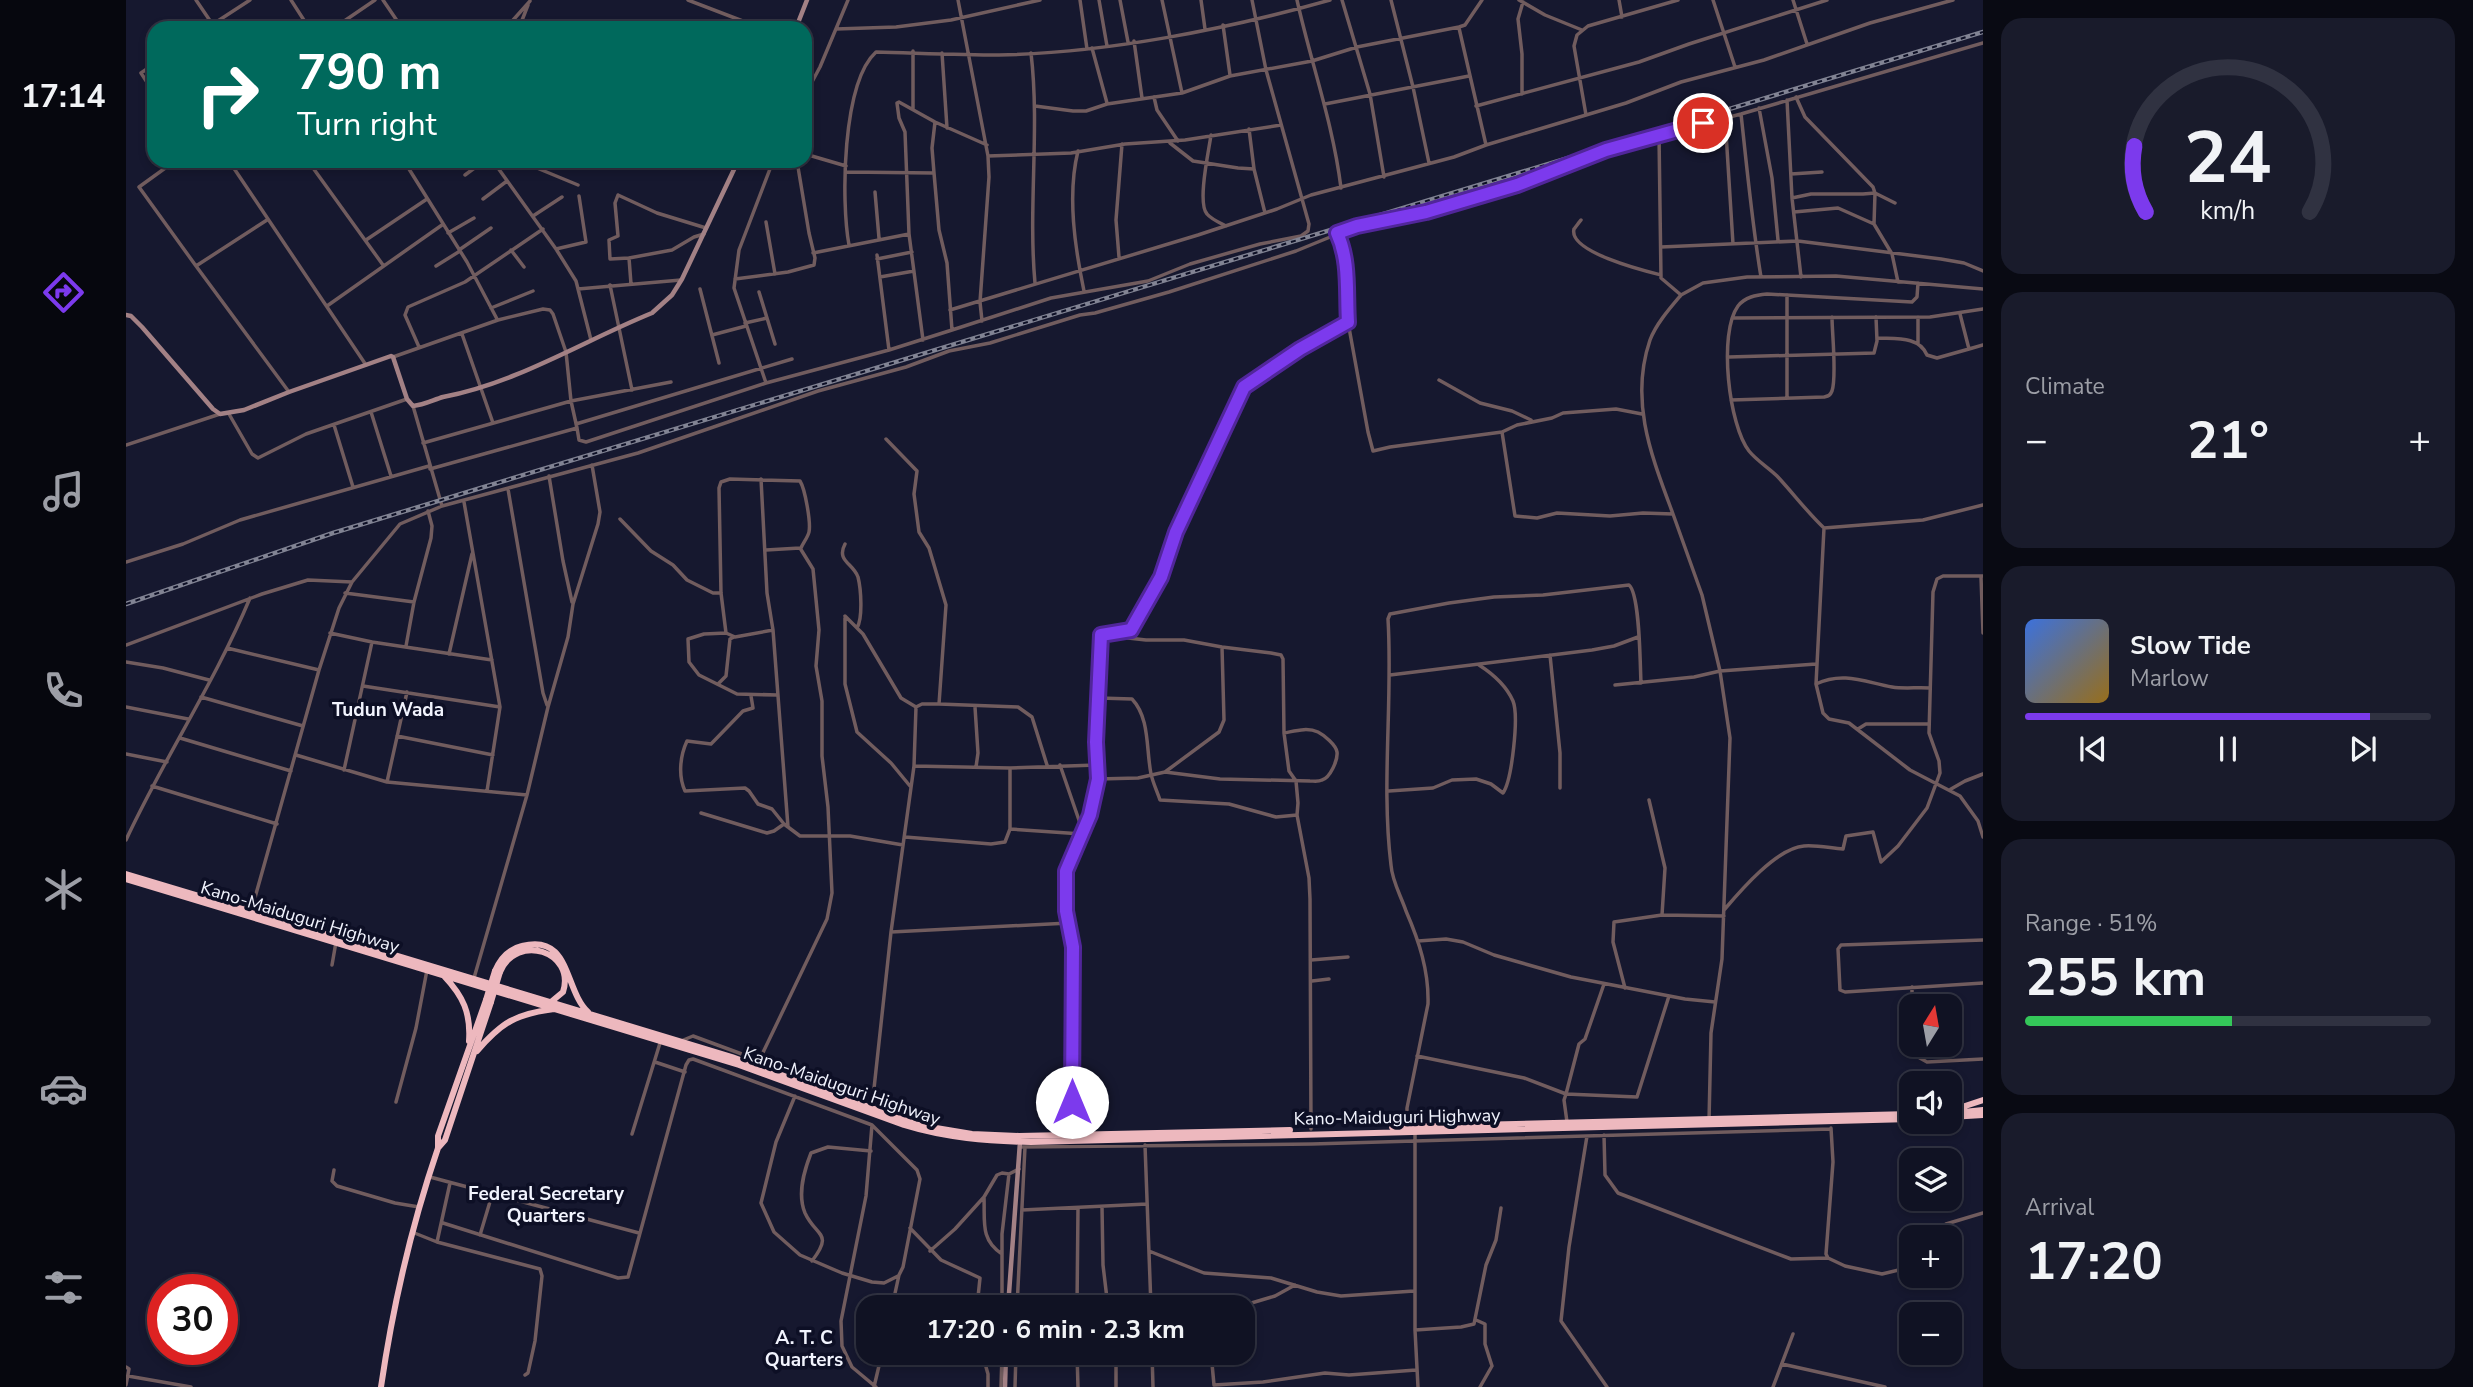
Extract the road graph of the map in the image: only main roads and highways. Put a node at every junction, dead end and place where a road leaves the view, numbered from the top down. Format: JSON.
{"nodes":[{"id":1,"x":126,"y":876,"type":"edge"},
{"id":2,"x":497,"y":972,"type":"junction"},
{"id":3,"x":443,"y":975,"type":"junction"},
{"id":4,"x":551,"y":1002,"type":"junction"},
{"id":5,"x":556,"y":1009,"type":"junction"},
{"id":6,"x":589,"y":1013,"type":"junction"},
{"id":7,"x":661,"y":1038,"type":"junction"},
{"id":8,"x":471,"y":1054,"type":"junction"},
{"id":9,"x":1983,"y":1100,"type":"edge"},
{"id":10,"x":1962,"y":1109,"type":"edge"},
{"id":11,"x":1983,"y":1110,"type":"edge"},
{"id":12,"x":1962,"y":1113,"type":"edge"},
{"id":13,"x":1962,"y":1114,"type":"edge"},
{"id":14,"x":1983,"y":1115,"type":"edge"},
{"id":15,"x":1899,"y":1116,"type":"edge"},
{"id":16,"x":1899,"y":1117,"type":"edge"},
{"id":17,"x":1709,"y":1121,"type":"junction"},
{"id":18,"x":382,"y":1387,"type":"edge"}],
"edges":[{"from":1,"to":3,"type":"highway","name":"Kano-Maiduguri Highway"},
{"from":1,"to":4,"type":"highway","name":"Kano-Maiduguri Highway"},
{"from":2,"to":4,"type":"highway"},
{"from":2,"to":6,"type":"highway"},
{"from":2,"to":8,"type":"highway","bridge":true},
{"from":3,"to":5,"type":"highway","name":"Kano-Maiduguri Highway"},
{"from":3,"to":8,"type":"highway"},
{"from":4,"to":6,"type":"highway","name":"Kano-Maiduguri Highway"},
{"from":5,"to":7,"type":"highway","name":"Kano-Maiduguri Highway"},
{"from":5,"to":8,"type":"highway"},
{"from":6,"to":7,"type":"highway","name":"Kano-Maiduguri Highway"},
{"from":7,"to":17,"type":"highway","name":"Kano-Maiduguri Highway"},
{"from":7,"to":17,"type":"highway","name":"Kano-Maiduguri Highway"},
{"from":8,"to":18,"type":"highway"},
{"from":9,"to":10,"type":"highway"},
{"from":11,"to":12,"type":"highway"},
{"from":13,"to":14,"type":"highway"},
{"from":15,"to":17,"type":"highway","name":"Kano-Maiduguri Highway"},
{"from":16,"to":17,"type":"highway","name":"Kano-Maiduguri Highway"}]}
